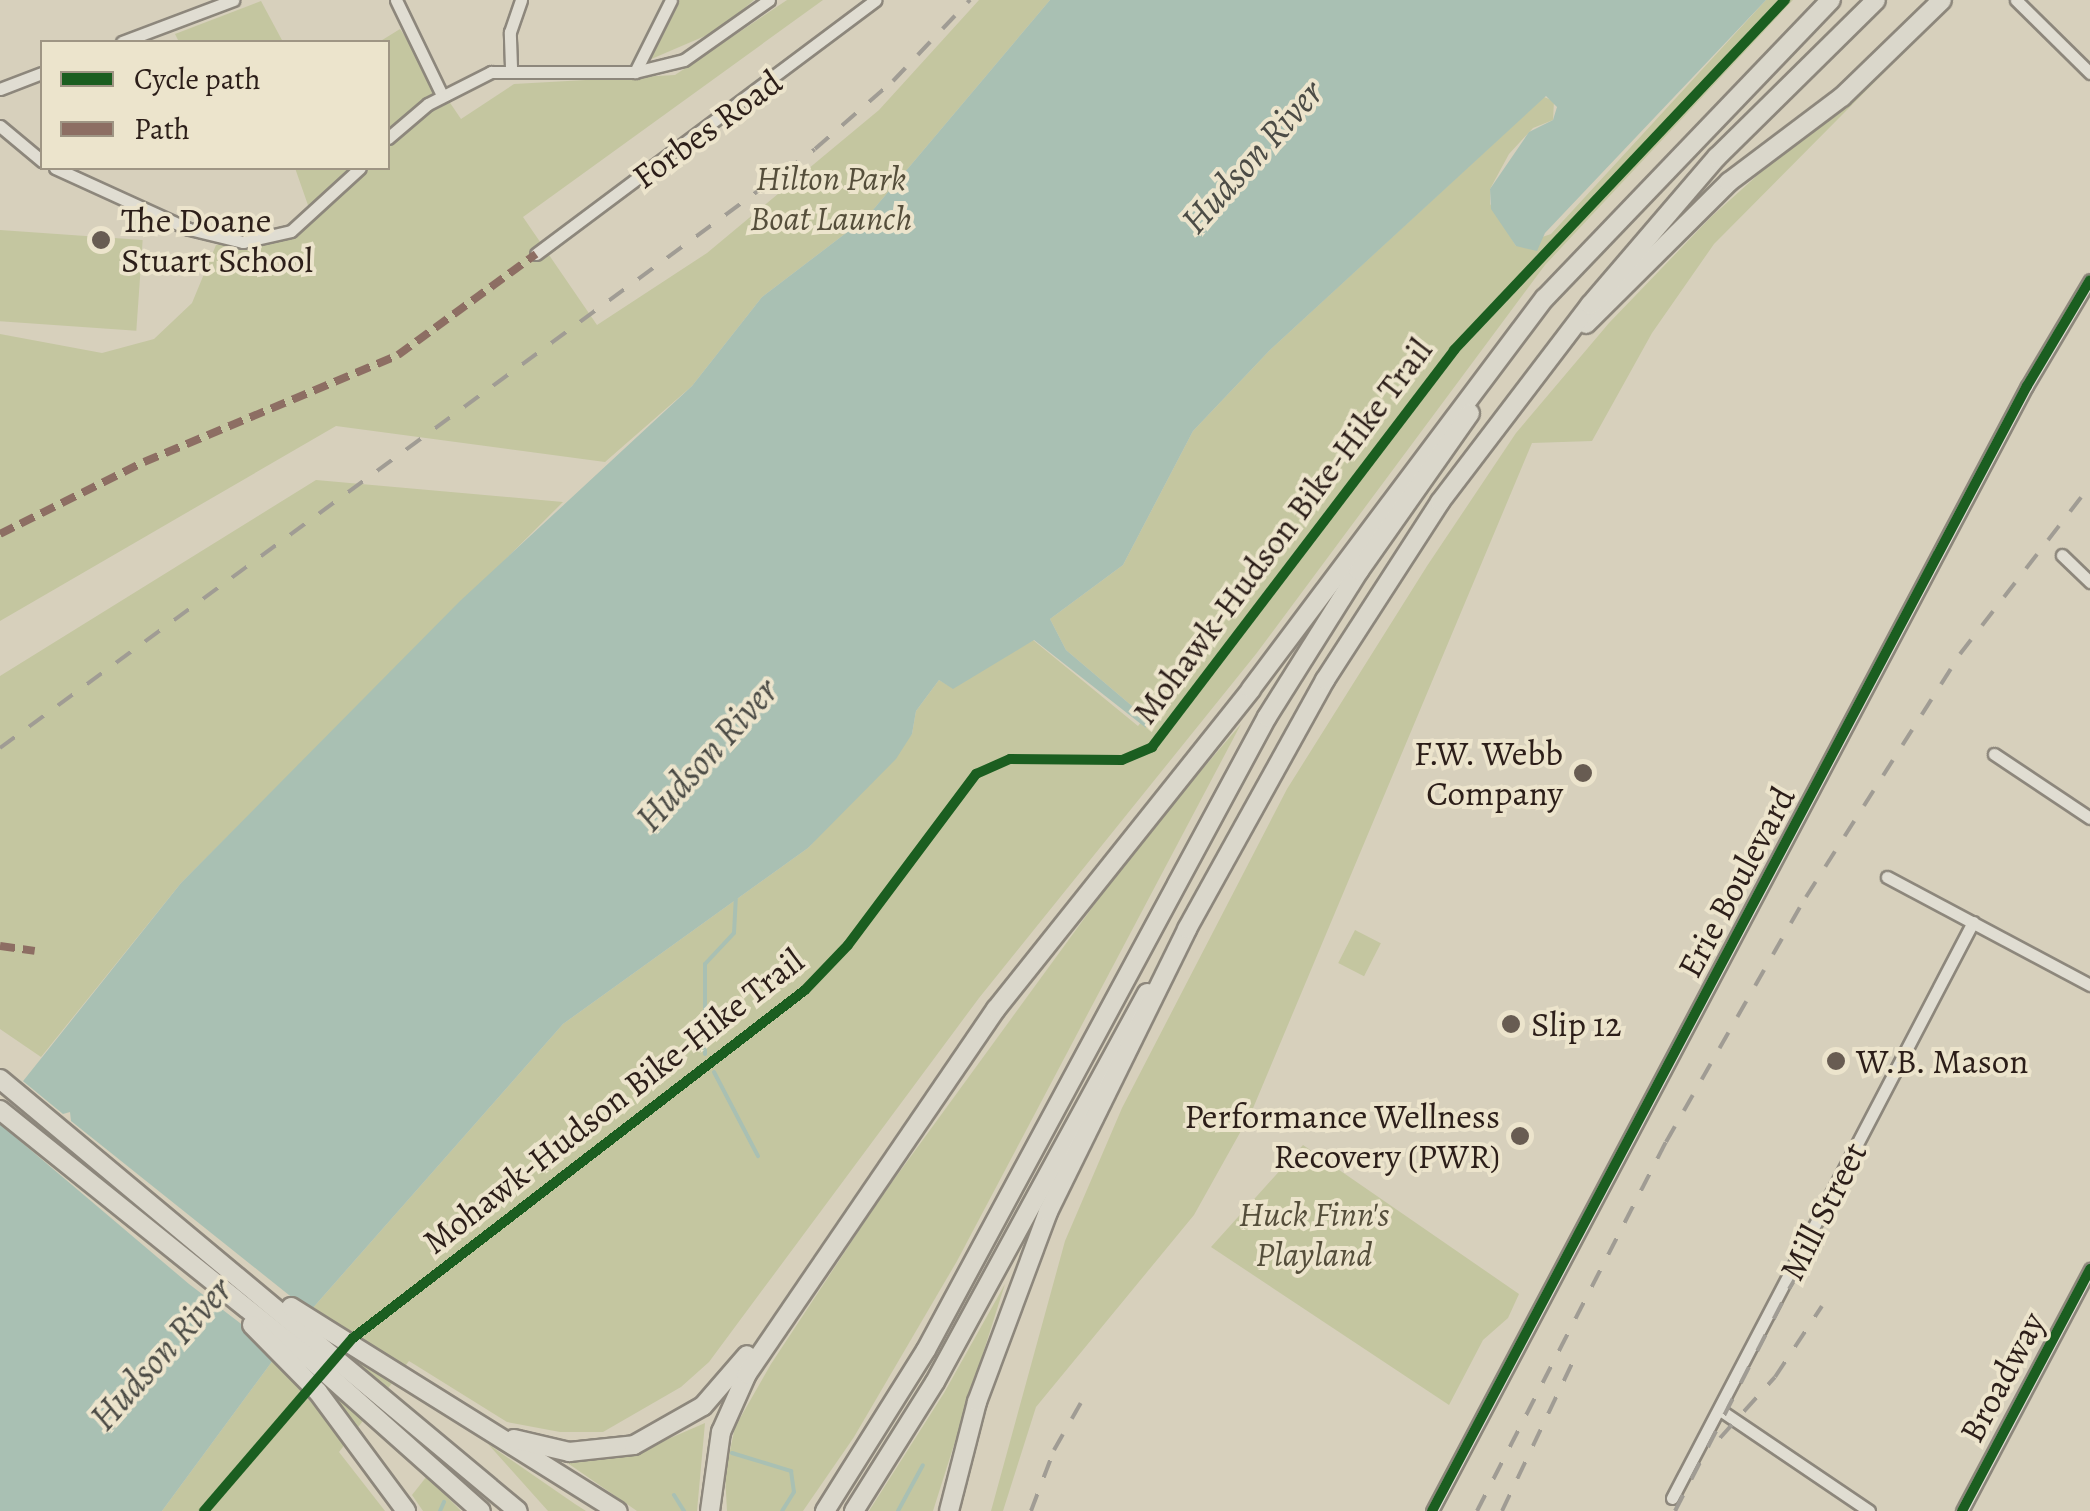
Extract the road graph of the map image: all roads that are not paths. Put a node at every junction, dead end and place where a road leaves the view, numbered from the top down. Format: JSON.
{"nodes":[{"id":1,"x":233,"y":0,"type":"edge"},
{"id":2,"x":396,"y":0,"type":"edge"},
{"id":3,"x":520,"y":0,"type":"edge"},
{"id":4,"x":671,"y":0,"type":"edge"},
{"id":5,"x":769,"y":0,"type":"edge"},
{"id":6,"x":875,"y":0,"type":"edge"},
{"id":7,"x":1831,"y":0,"type":"edge"},
{"id":8,"x":1876,"y":0,"type":"edge"},
{"id":9,"x":1942,"y":0,"type":"edge"},
{"id":10,"x":2016,"y":0,"type":"edge"},
{"id":11,"x":127,"y":40,"type":"edge"},
{"id":12,"x":511,"y":67,"type":"junction"},
{"id":13,"x":636,"y":72,"type":"junction"},
{"id":14,"x":2090,"y":73,"type":"edge"},
{"id":15,"x":40,"y":74,"type":"edge"},
{"id":16,"x":0,"y":90,"type":"edge"},
{"id":17,"x":442,"y":95,"type":"junction"},
{"id":18,"x":0,"y":126,"type":"edge"},
{"id":19,"x":390,"y":136,"type":"edge"},
{"id":20,"x":40,"y":159,"type":"edge"},
{"id":21,"x":59,"y":170,"type":"edge"},
{"id":22,"x":358,"y":170,"type":"edge"},
{"id":23,"x":1606,"y":234,"type":"junction"},
{"id":24,"x":536,"y":254,"type":"dead end"},
{"id":25,"x":2090,"y":280,"type":"edge"},
{"id":26,"x":1545,"y":361,"type":"junction"},
{"id":27,"x":2062,"y":555,"type":"dead end"},
{"id":28,"x":2090,"y":582,"type":"edge"},
{"id":29,"x":1994,"y":754,"type":"dead end"},
{"id":30,"x":2090,"y":818,"type":"edge"},
{"id":31,"x":1887,"y":877,"type":"dead end"},
{"id":32,"x":1973,"y":922,"type":"junction"},
{"id":33,"x":1188,"y":929,"type":"junction"},
{"id":34,"x":2090,"y":985,"type":"edge"},
{"id":35,"x":0,"y":1078,"type":"edge"},
{"id":36,"x":0,"y":1110,"type":"edge"},
{"id":37,"x":90,"y":1184,"type":"junction"},
{"id":38,"x":212,"y":1253,"type":"junction"},
{"id":39,"x":827,"y":1253,"type":"junction"},
{"id":40,"x":2090,"y":1269,"type":"edge"},
{"id":41,"x":996,"y":1351,"type":"junction"},
{"id":42,"x":1720,"y":1410,"type":"junction"},
{"id":43,"x":470,"y":1420,"type":"junction"},
{"id":44,"x":1672,"y":1498,"type":"dead end"},
{"id":45,"x":403,"y":1508,"type":"edge"},
{"id":46,"x":482,"y":1511,"type":"edge"},
{"id":47,"x":518,"y":1511,"type":"edge"},
{"id":48,"x":618,"y":1511,"type":"edge"},
{"id":49,"x":710,"y":1511,"type":"edge"},
{"id":50,"x":825,"y":1511,"type":"edge"},
{"id":51,"x":854,"y":1511,"type":"edge"},
{"id":52,"x":948,"y":1511,"type":"edge"},
{"id":53,"x":958,"y":1511,"type":"edge"},
{"id":54,"x":1432,"y":1511,"type":"edge"},
{"id":55,"x":1869,"y":1511,"type":"edge"},
{"id":56,"x":1962,"y":1511,"type":"edge"}],
"edges":[{"from":1,"to":11,"type":"street"},
{"from":2,"to":17,"type":"street"},
{"from":3,"to":12,"type":"street"},
{"from":4,"to":13,"type":"street"},
{"from":5,"to":13,"type":"street"},
{"from":6,"to":24,"type":"street","name":"Forbes Road"},
{"from":7,"to":23,"type":"highway"},
{"from":8,"to":26,"type":"highway"},
{"from":9,"to":26,"type":"highway"},
{"from":10,"to":14,"type":"street"},
{"from":12,"to":13,"type":"street"},
{"from":12,"to":17,"type":"street"},
{"from":15,"to":16,"type":"street"},
{"from":17,"to":19,"type":"street"},
{"from":18,"to":20,"type":"street"},
{"from":21,"to":22,"type":"street"},
{"from":23,"to":39,"type":"highway"},
{"from":23,"to":50,"type":"highway"},
{"from":25,"to":54,"type":"street","name":"Erie Boulevard"},
{"from":26,"to":33,"type":"highway"},
{"from":27,"to":28,"type":"street"},
{"from":29,"to":30,"type":"street"},
{"from":31,"to":32,"type":"street"},
{"from":32,"to":34,"type":"street"},
{"from":32,"to":42,"type":"street","name":"Mill Street"},
{"from":33,"to":41,"type":"highway"},
{"from":33,"to":51,"type":"highway"},
{"from":35,"to":38,"type":"highway"},
{"from":36,"to":37,"type":"highway"},
{"from":37,"to":45,"type":"highway"},
{"from":37,"to":46,"type":"highway"},
{"from":38,"to":43,"type":"highway"},
{"from":38,"to":47,"type":"highway"},
{"from":39,"to":43,"type":"highway"},
{"from":39,"to":49,"type":"highway"},
{"from":40,"to":56,"type":"street","name":"Broadway"},
{"from":41,"to":52,"type":"highway"},
{"from":41,"to":53,"type":"highway"},
{"from":42,"to":44,"type":"street","name":"Mill Street"},
{"from":42,"to":55,"type":"street"},
{"from":43,"to":48,"type":"highway"}]}
